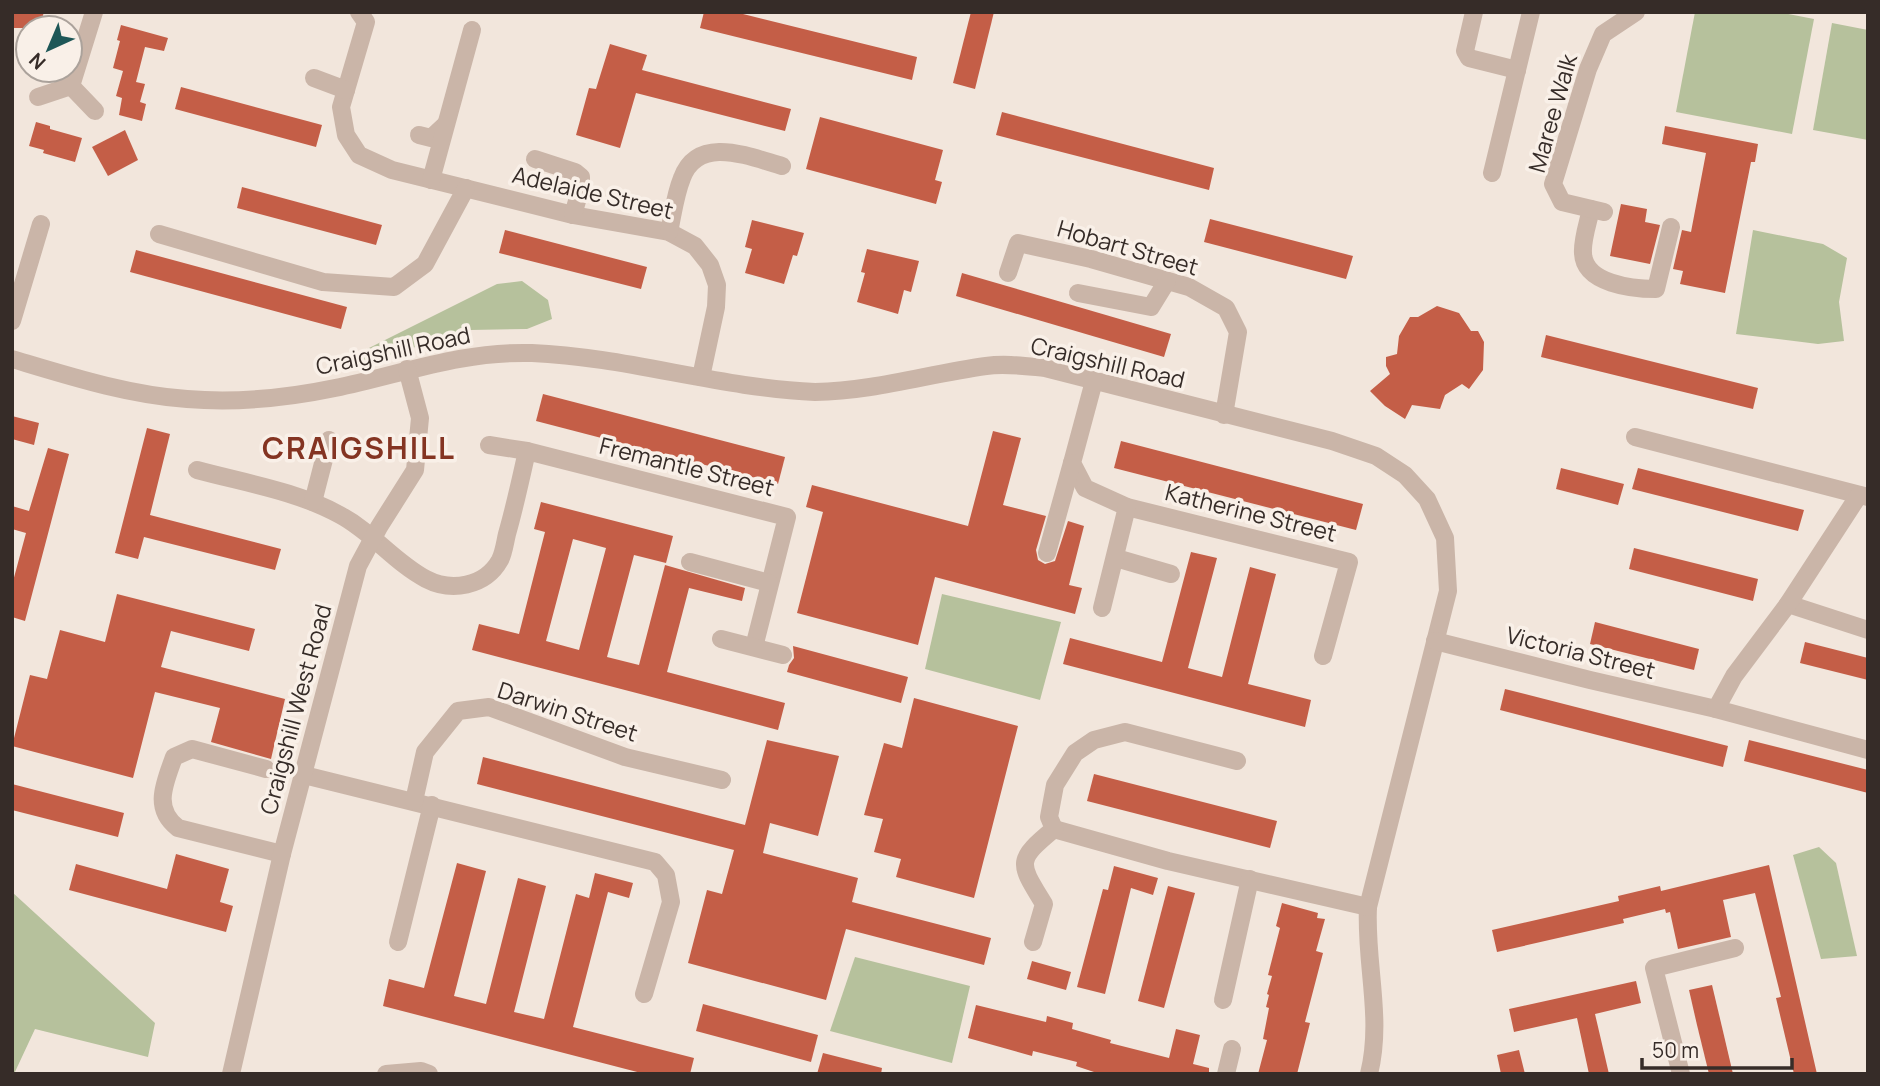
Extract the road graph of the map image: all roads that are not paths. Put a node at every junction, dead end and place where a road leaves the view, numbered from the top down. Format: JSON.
{"nodes":[{"id":1,"x":93,"y":12,"type":"edge"},
{"id":2,"x":359,"y":12,"type":"edge"},
{"id":3,"x":1474,"y":12,"type":"edge"},
{"id":4,"x":1531,"y":12,"type":"edge"},
{"id":5,"x":1636,"y":12,"type":"edge"},
{"id":6,"x":472,"y":30,"type":"dead end"},
{"id":7,"x":1517,"y":70,"type":"junction"},
{"id":8,"x":314,"y":78,"type":"dead end"},
{"id":9,"x":71,"y":86,"type":"junction"},
{"id":10,"x":346,"y":90,"type":"junction"},
{"id":11,"x":37,"y":97,"type":"dead end"},
{"id":12,"x":95,"y":111,"type":"dead end"},
{"id":13,"x":445,"y":125,"type":"junction"},
{"id":14,"x":419,"y":135,"type":"dead end"},
{"id":15,"x":535,"y":159,"type":"dead end"},
{"id":16,"x":782,"y":166,"type":"dead end"},
{"id":17,"x":1492,"y":173,"type":"dead end"},
{"id":18,"x":430,"y":180,"type":"junction"},
{"id":19,"x":466,"y":188,"type":"junction"},
{"id":20,"x":573,"y":215,"type":"junction"},
{"id":21,"x":41,"y":224,"type":"dead end"},
{"id":22,"x":1671,"y":227,"type":"dead end"},
{"id":23,"x":669,"y":232,"type":"junction"},
{"id":24,"x":159,"y":234,"type":"dead end"},
{"id":25,"x":1008,"y":273,"type":"dead end"},
{"id":26,"x":1167,"y":281,"type":"junction"},
{"id":27,"x":1077,"y":293,"type":"dead end"},
{"id":28,"x":12,"y":321,"type":"edge"},
{"id":29,"x":12,"y":359,"type":"edge"},
{"id":30,"x":407,"y":369,"type":"junction"},
{"id":31,"x":701,"y":377,"type":"junction"},
{"id":32,"x":1094,"y":381,"type":"junction"},
{"id":33,"x":1224,"y":415,"type":"junction"},
{"id":34,"x":1635,"y":437,"type":"dead end"},
{"id":35,"x":329,"y":440,"type":"dead end"},
{"id":36,"x":489,"y":445,"type":"dead end"},
{"id":37,"x":527,"y":451,"type":"junction"},
{"id":38,"x":1072,"y":463,"type":"junction"},
{"id":39,"x":197,"y":470,"type":"dead end"},
{"id":40,"x":1863,"y":496,"type":"edge"},
{"id":41,"x":313,"y":502,"type":"junction"},
{"id":42,"x":1127,"y":507,"type":"junction"},
{"id":43,"x":374,"y":537,"type":"junction"},
{"id":44,"x":1047,"y":553,"type":"dead end"},
{"id":45,"x":1116,"y":558,"type":"junction"},
{"id":46,"x":690,"y":562,"type":"dead end"},
{"id":47,"x":1171,"y":573,"type":"dead end"},
{"id":48,"x":769,"y":583,"type":"junction"},
{"id":49,"x":1788,"y":604,"type":"junction"},
{"id":50,"x":1102,"y":608,"type":"dead end"},
{"id":51,"x":1868,"y":630,"type":"edge"},
{"id":52,"x":721,"y":639,"type":"dead end"},
{"id":53,"x":1435,"y":641,"type":"junction"},
{"id":54,"x":754,"y":647,"type":"junction"},
{"id":55,"x":783,"y":655,"type":"dead end"},
{"id":56,"x":1323,"y":656,"type":"dead end"},
{"id":57,"x":1716,"y":709,"type":"junction"},
{"id":58,"x":1868,"y":750,"type":"edge"},
{"id":59,"x":1237,"y":761,"type":"dead end"},
{"id":60,"x":266,"y":769,"type":"dead end"},
{"id":61,"x":304,"y":775,"type":"junction"},
{"id":62,"x":722,"y":780,"type":"dead end"},
{"id":63,"x":414,"y":801,"type":"junction"},
{"id":64,"x":432,"y":806,"type":"junction"},
{"id":65,"x":1054,"y":829,"type":"junction"},
{"id":66,"x":282,"y":854,"type":"junction"},
{"id":67,"x":1250,"y":879,"type":"junction"},
{"id":68,"x":1368,"y":907,"type":"junction"},
{"id":69,"x":398,"y":942,"type":"dead end"},
{"id":70,"x":1033,"y":942,"type":"dead end"},
{"id":71,"x":1735,"y":948,"type":"dead end"},
{"id":72,"x":644,"y":994,"type":"dead end"},
{"id":73,"x":1223,"y":1000,"type":"dead end"},
{"id":74,"x":1233,"y":1049,"type":"dead end"},
{"id":75,"x":231,"y":1074,"type":"edge"},
{"id":76,"x":386,"y":1074,"type":"edge"},
{"id":77,"x":429,"y":1074,"type":"edge"},
{"id":78,"x":1226,"y":1074,"type":"edge"},
{"id":79,"x":1369,"y":1074,"type":"edge"},
{"id":80,"x":1681,"y":1074,"type":"edge"}],
"edges":[{"from":1,"to":9,"type":"street"},
{"from":2,"to":10,"type":"street","name":"Adelaide Street"},
{"from":3,"to":7,"type":"street"},
{"from":4,"to":7,"type":"street"},
{"from":5,"to":22,"type":"street","name":"Maree Walk"},
{"from":6,"to":13,"type":"street"},
{"from":7,"to":17,"type":"street"},
{"from":8,"to":10,"type":"street"},
{"from":9,"to":11,"type":"street"},
{"from":9,"to":12,"type":"street"},
{"from":10,"to":18,"type":"street","name":"Adelaide Street"},
{"from":13,"to":14,"type":"street"},
{"from":13,"to":18,"type":"street"},
{"from":15,"to":20,"type":"street"},
{"from":16,"to":23,"type":"street"},
{"from":18,"to":19,"type":"street","name":"Adelaide Street"},
{"from":19,"to":20,"type":"street","name":"Adelaide Street"},
{"from":19,"to":24,"type":"street"},
{"from":20,"to":23,"type":"street","name":"Adelaide Street"},
{"from":21,"to":28,"type":"street"},
{"from":23,"to":31,"type":"street","name":"Adelaide Street"},
{"from":25,"to":26,"type":"street","name":"Hobart Street"},
{"from":26,"to":27,"type":"street"},
{"from":26,"to":33,"type":"street","name":"Hobart Street"},
{"from":29,"to":30,"type":"street","name":"Craigshill Road"},
{"from":30,"to":31,"type":"street","name":"Craigshill Road"},
{"from":30,"to":43,"type":"street","name":"Craigshill West Road"},
{"from":31,"to":32,"type":"street","name":"Craigshill Road"},
{"from":32,"to":33,"type":"street","name":"Craigshill Road"},
{"from":32,"to":38,"type":"street"},
{"from":33,"to":53,"type":"street","name":"Craigshill Road"},
{"from":34,"to":40,"type":"street"},
{"from":35,"to":41,"type":"street"},
{"from":36,"to":37,"type":"street","name":"Fremantle Street"},
{"from":37,"to":43,"type":"street"},
{"from":37,"to":48,"type":"street","name":"Fremantle Street"},
{"from":38,"to":42,"type":"street","name":"Katherine Street"},
{"from":38,"to":44,"type":"street"},
{"from":39,"to":41,"type":"street"},
{"from":40,"to":49,"type":"street"},
{"from":41,"to":43,"type":"street"},
{"from":42,"to":45,"type":"street"},
{"from":42,"to":56,"type":"street","name":"Katherine Street"},
{"from":43,"to":61,"type":"street","name":"Craigshill West Road"},
{"from":45,"to":47,"type":"street"},
{"from":45,"to":50,"type":"street"},
{"from":46,"to":48,"type":"street"},
{"from":48,"to":54,"type":"street","name":"Fremantle Street"},
{"from":49,"to":51,"type":"street"},
{"from":49,"to":57,"type":"street"},
{"from":52,"to":54,"type":"street"},
{"from":53,"to":57,"type":"street","name":"Victoria Street"},
{"from":53,"to":68,"type":"street","name":"Craigshill Road"},
{"from":54,"to":55,"type":"street"},
{"from":57,"to":58,"type":"street","name":"Victoria Street"},
{"from":59,"to":65,"type":"street"},
{"from":60,"to":66,"type":"street"},
{"from":61,"to":63,"type":"street"},
{"from":61,"to":66,"type":"street","name":"Craigshill West Road"},
{"from":62,"to":63,"type":"street","name":"Darwin Street"},
{"from":63,"to":64,"type":"street"},
{"from":64,"to":69,"type":"street"},
{"from":64,"to":72,"type":"street"},
{"from":65,"to":67,"type":"street"},
{"from":65,"to":70,"type":"street"},
{"from":66,"to":75,"type":"street","name":"Craigshill West Road"},
{"from":67,"to":68,"type":"street"},
{"from":67,"to":73,"type":"street"},
{"from":68,"to":79,"type":"street","name":"Craigshill Road"},
{"from":71,"to":80,"type":"street"},
{"from":74,"to":78,"type":"street"},
{"from":76,"to":77,"type":"street"}]}
